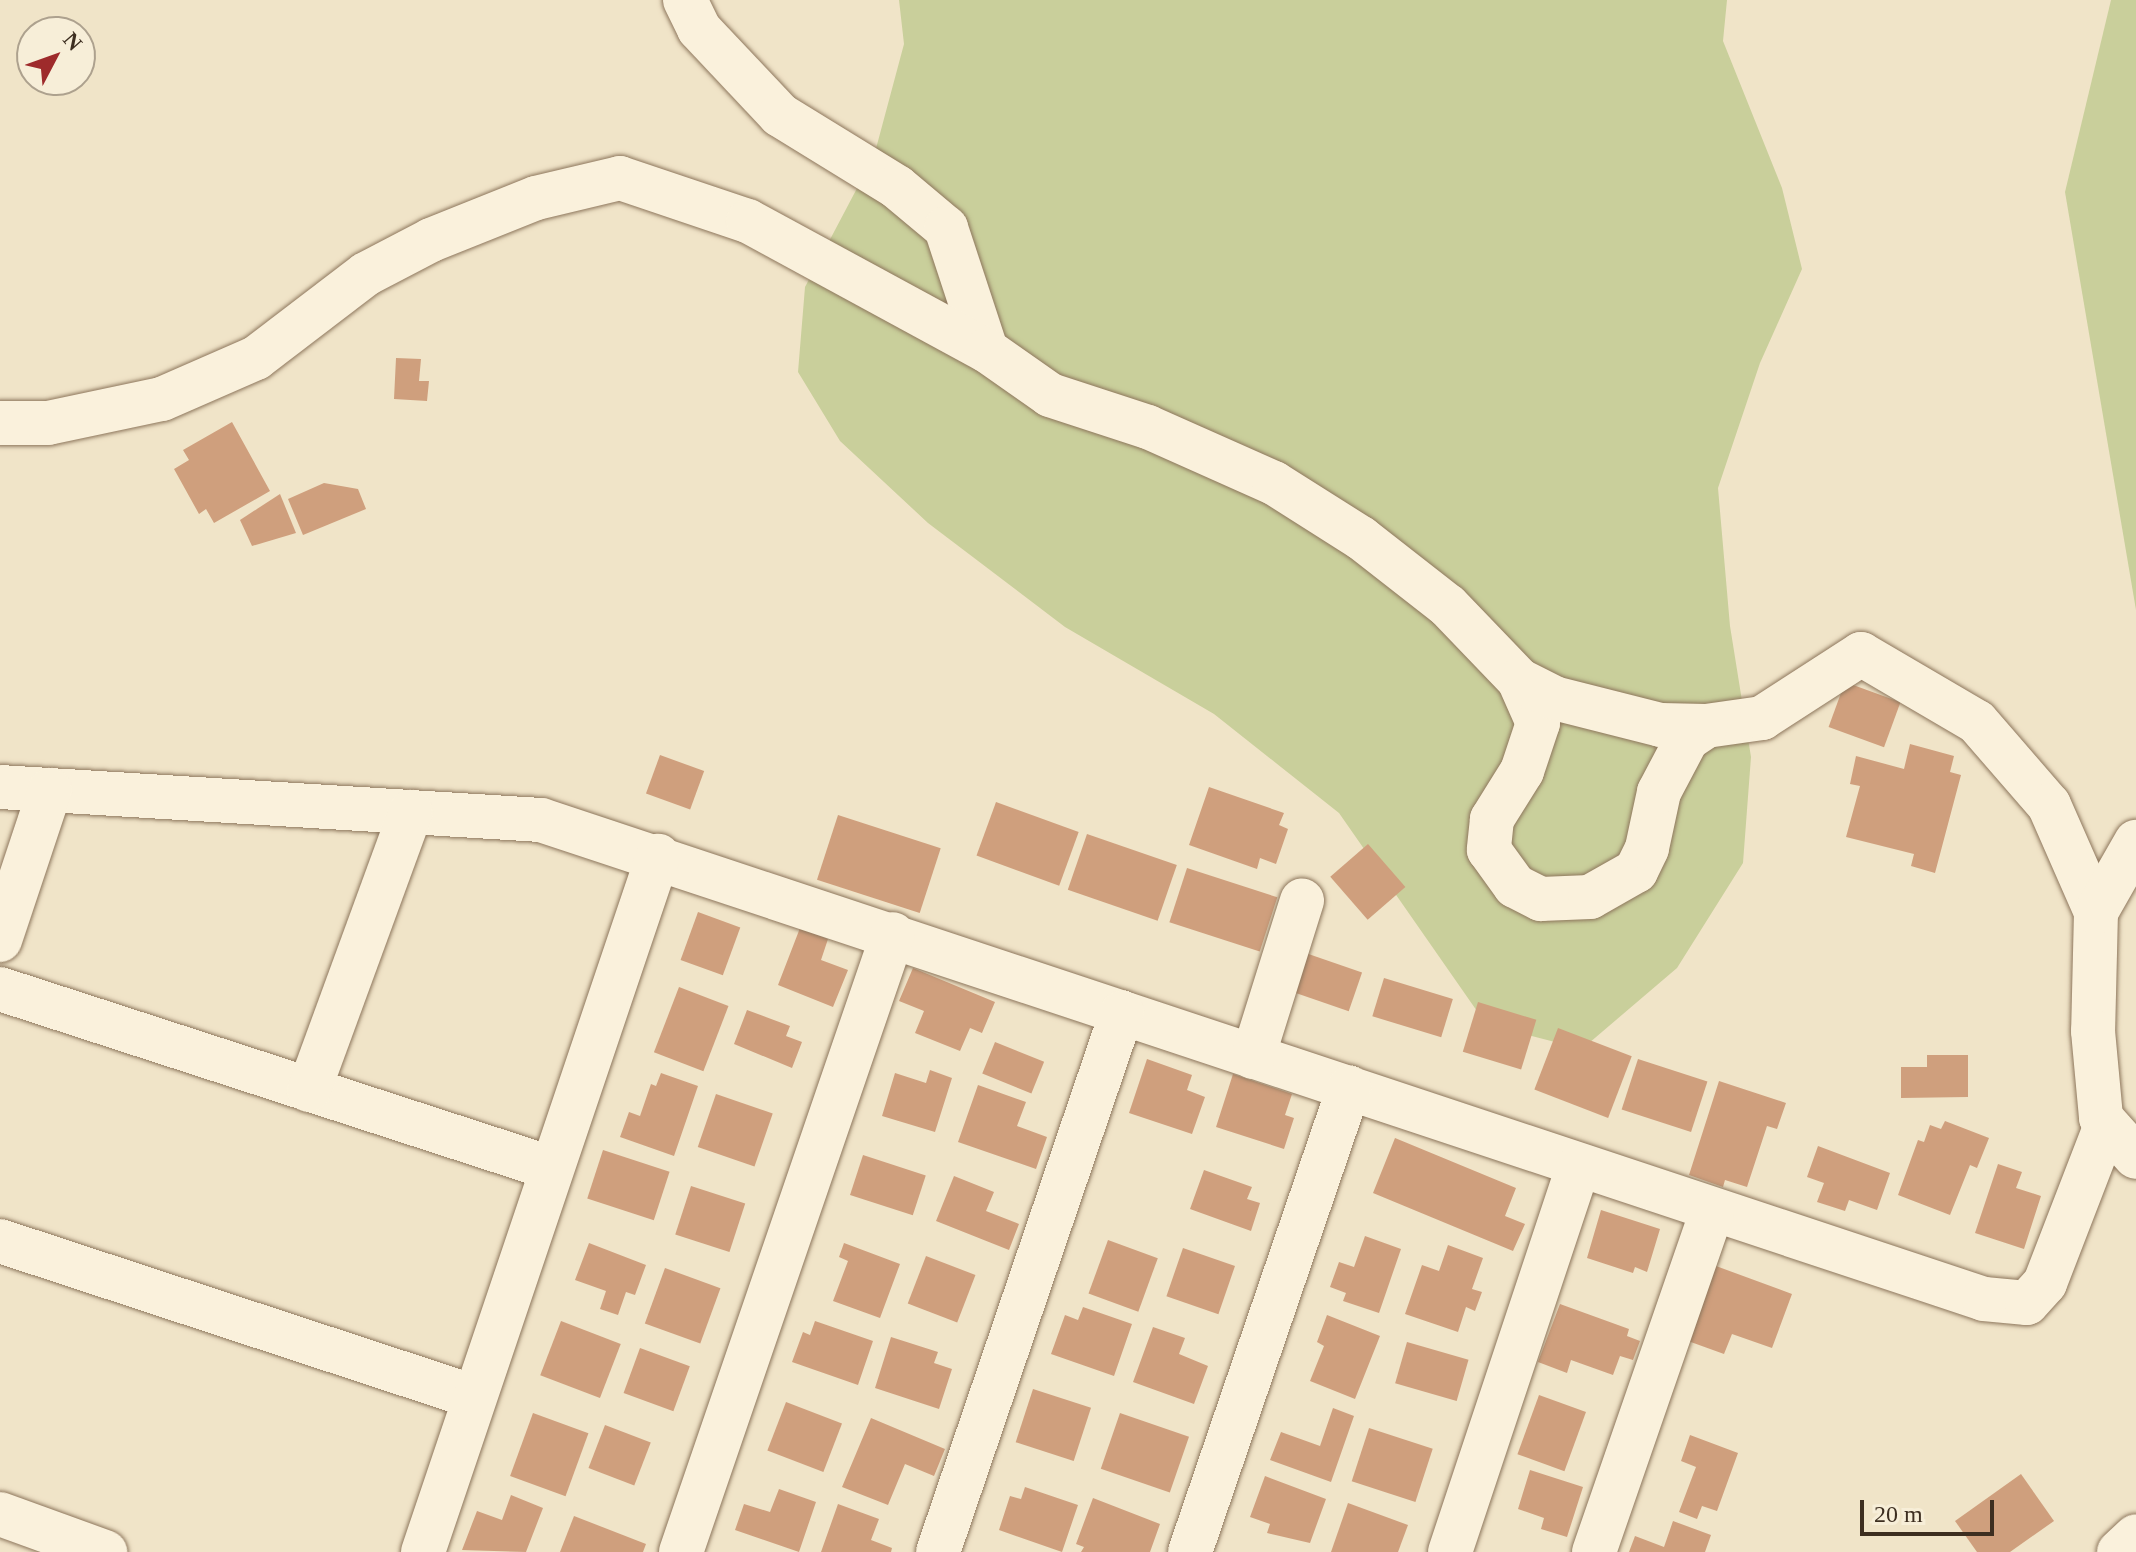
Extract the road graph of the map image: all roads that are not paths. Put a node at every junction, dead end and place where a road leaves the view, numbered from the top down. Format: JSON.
{"nodes":[{"id":1,"x":685,"y":0,"type":"edge"},
{"id":2,"x":986,"y":350,"type":"junction"},
{"id":3,"x":0,"y":423,"type":"edge"},
{"id":4,"x":1519,"y":680,"type":"junction"},
{"id":5,"x":1706,"y":726,"type":"junction"},
{"id":6,"x":0,"y":787,"type":"edge"},
{"id":7,"x":50,"y":790,"type":"junction"},
{"id":8,"x":411,"y":812,"type":"junction"},
{"id":9,"x":2136,"y":842,"type":"edge"},
{"id":10,"x":658,"y":856,"type":"junction"},
{"id":11,"x":1302,"y":901,"type":"dead end"},
{"id":12,"x":2096,"y":912,"type":"junction"},
{"id":13,"x":893,"y":934,"type":"junction"},
{"id":14,"x":0,"y":940,"type":"edge"},
{"id":15,"x":0,"y":989,"type":"edge"},
{"id":16,"x":1122,"y":1012,"type":"junction"},
{"id":17,"x":1253,"y":1057,"type":"junction"},
{"id":18,"x":1349,"y":1087,"type":"junction"},
{"id":19,"x":309,"y":1090,"type":"junction"},
{"id":20,"x":2106,"y":1125,"type":"junction"},
{"id":21,"x":2136,"y":1157,"type":"edge"},
{"id":22,"x":1578,"y":1167,"type":"junction"},
{"id":23,"x":551,"y":1168,"type":"junction"},
{"id":24,"x":1712,"y":1211,"type":"junction"},
{"id":25,"x":0,"y":1241,"type":"edge"},
{"id":26,"x":474,"y":1397,"type":"junction"},
{"id":27,"x":0,"y":1514,"type":"edge"},
{"id":28,"x":2136,"y":1536,"type":"edge"},
{"id":29,"x":105,"y":1552,"type":"edge"},
{"id":30,"x":423,"y":1552,"type":"edge"},
{"id":31,"x":681,"y":1552,"type":"edge"},
{"id":32,"x":938,"y":1552,"type":"edge"},
{"id":33,"x":1190,"y":1552,"type":"edge"},
{"id":34,"x":1450,"y":1552,"type":"edge"},
{"id":35,"x":1594,"y":1552,"type":"edge"},
{"id":36,"x":2119,"y":1552,"type":"edge"}],
"edges":[{"from":1,"to":2,"type":"street"},
{"from":2,"to":3,"type":"street"},
{"from":2,"to":4,"type":"street"},
{"from":4,"to":5,"type":"street"},
{"from":4,"to":5,"type":"street"},
{"from":5,"to":12,"type":"street"},
{"from":6,"to":7,"type":"street"},
{"from":7,"to":8,"type":"street"},
{"from":7,"to":14,"type":"street"},
{"from":8,"to":10,"type":"street"},
{"from":8,"to":19,"type":"street"},
{"from":9,"to":12,"type":"street"},
{"from":10,"to":13,"type":"street"},
{"from":10,"to":23,"type":"street"},
{"from":11,"to":17,"type":"street"},
{"from":12,"to":20,"type":"street"},
{"from":13,"to":16,"type":"street"},
{"from":13,"to":31,"type":"street"},
{"from":15,"to":19,"type":"street"},
{"from":16,"to":17,"type":"street"},
{"from":16,"to":32,"type":"street"},
{"from":17,"to":18,"type":"street"},
{"from":18,"to":22,"type":"street"},
{"from":18,"to":33,"type":"street"},
{"from":19,"to":23,"type":"street"},
{"from":20,"to":21,"type":"street"},
{"from":20,"to":24,"type":"street"},
{"from":22,"to":24,"type":"street"},
{"from":22,"to":34,"type":"street"},
{"from":23,"to":26,"type":"street"},
{"from":24,"to":35,"type":"street"},
{"from":25,"to":26,"type":"street"},
{"from":26,"to":30,"type":"street"},
{"from":27,"to":29,"type":"street"},
{"from":28,"to":36,"type":"street"}]}
